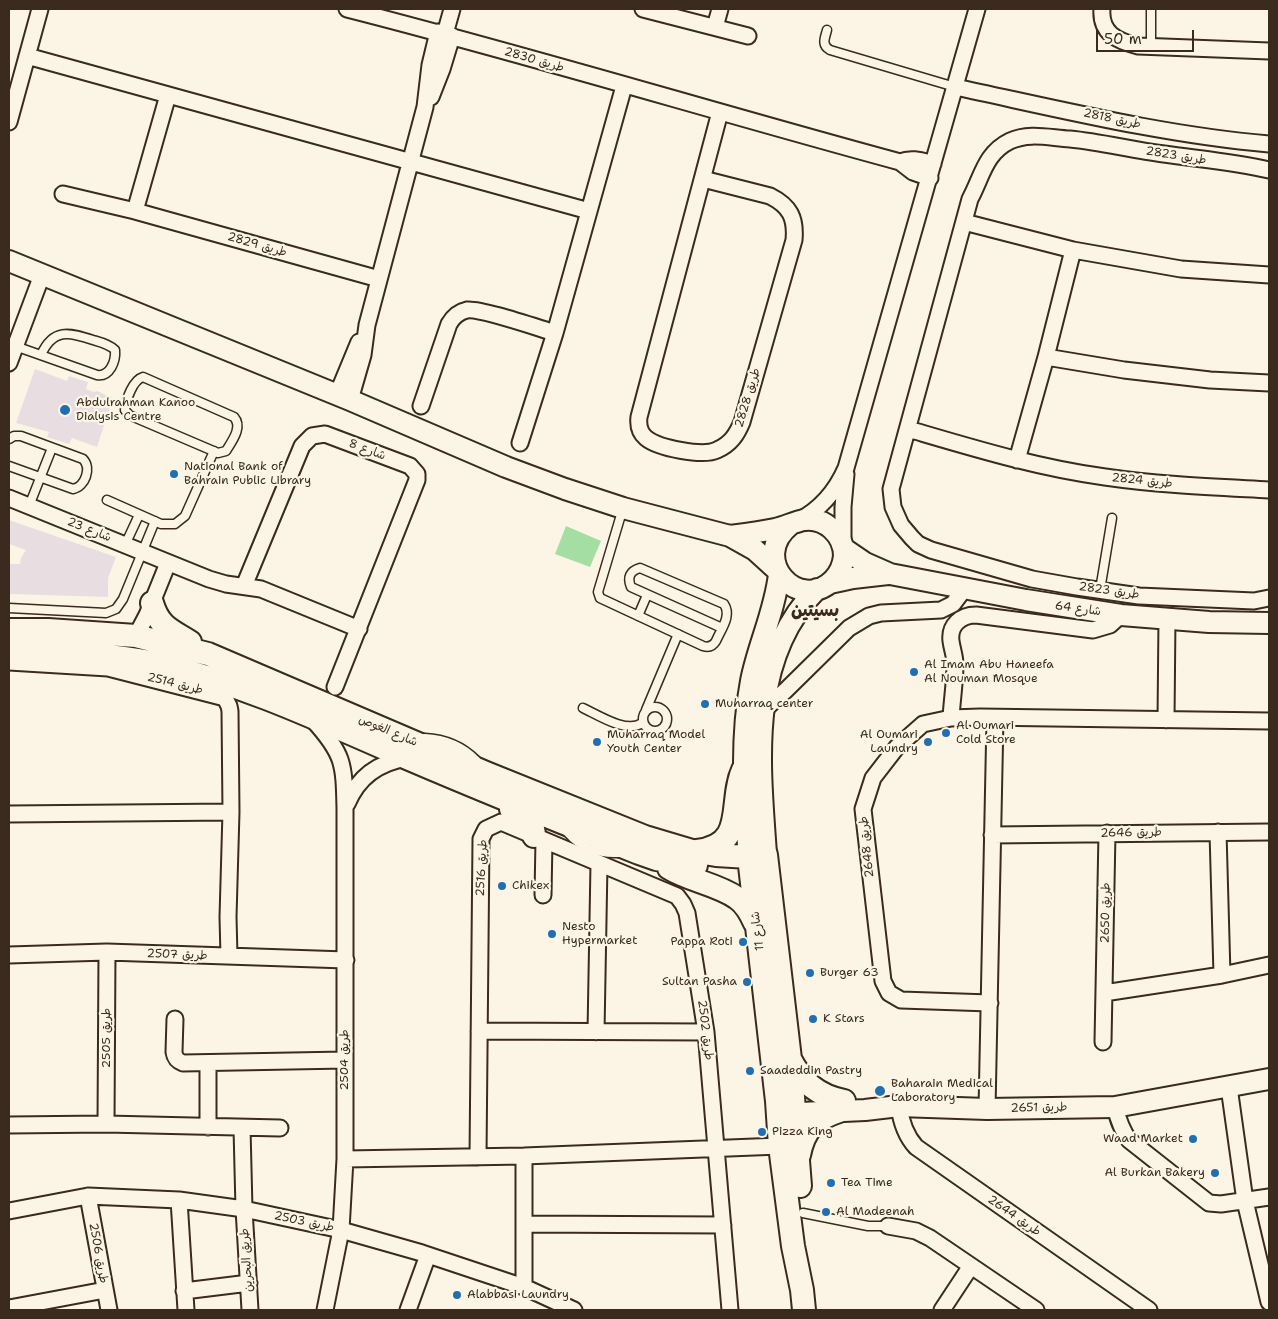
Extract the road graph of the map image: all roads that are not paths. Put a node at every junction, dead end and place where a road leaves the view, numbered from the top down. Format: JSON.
{"nodes":[{"id":1,"x":40,"y":9,"type":"edge"},
{"id":2,"x":347,"y":9,"type":"edge"},
{"id":3,"x":452,"y":9,"type":"edge"},
{"id":4,"x":644,"y":9,"type":"edge"},
{"id":5,"x":720,"y":9,"type":"edge"},
{"id":6,"x":977,"y":9,"type":"edge"},
{"id":7,"x":1102,"y":9,"type":"edge"},
{"id":8,"x":1151,"y":9,"type":"edge"},
{"id":9,"x":716,"y":27,"type":"junction"},
{"id":10,"x":827,"y":30,"type":"dead end"},
{"id":11,"x":445,"y":34,"type":"junction"},
{"id":12,"x":748,"y":36,"type":"dead end"},
{"id":13,"x":1150,"y":48,"type":"junction"},
{"id":14,"x":1269,"y":51,"type":"edge"},
{"id":15,"x":27,"y":56,"type":"junction"},
{"id":16,"x":624,"y":86,"type":"junction"},
{"id":17,"x":955,"y":87,"type":"junction"},
{"id":18,"x":168,"y":95,"type":"junction"},
{"id":19,"x":720,"y":112,"type":"junction"},
{"id":20,"x":9,"y":120,"type":"edge"},
{"id":21,"x":1269,"y":144,"type":"edge"},
{"id":22,"x":411,"y":161,"type":"junction"},
{"id":23,"x":1269,"y":170,"type":"edge"},
{"id":24,"x":931,"y":171,"type":"junction"},
{"id":25,"x":704,"y":179,"type":"junction"},
{"id":26,"x":64,"y":194,"type":"dead end"},
{"id":27,"x":134,"y":211,"type":"junction"},
{"id":28,"x":589,"y":212,"type":"junction"},
{"id":29,"x":964,"y":222,"type":"junction"},
{"id":30,"x":1072,"y":250,"type":"junction"},
{"id":31,"x":9,"y":262,"type":"edge"},
{"id":32,"x":42,"y":275,"type":"junction"},
{"id":33,"x":1269,"y":275,"type":"edge"},
{"id":34,"x":379,"y":280,"type":"junction"},
{"id":35,"x":555,"y":333,"type":"junction"},
{"id":36,"x":15,"y":346,"type":"junction"},
{"id":37,"x":41,"y":355,"type":"junction"},
{"id":38,"x":1046,"y":357,"type":"junction"},
{"id":39,"x":9,"y":363,"type":"edge"},
{"id":40,"x":1269,"y":384,"type":"edge"},
{"id":41,"x":343,"y":398,"type":"junction"},
{"id":42,"x":420,"y":406,"type":"dead end"},
{"id":43,"x":908,"y":429,"type":"junction"},
{"id":44,"x":9,"y":439,"type":"edge"},
{"id":45,"x":520,"y":443,"type":"dead end"},
{"id":46,"x":52,"y":448,"type":"junction"},
{"id":47,"x":214,"y":451,"type":"junction"},
{"id":48,"x":1017,"y":460,"type":"junction"},
{"id":49,"x":9,"y":466,"type":"edge"},
{"id":50,"x":846,"y":468,"type":"junction"},
{"id":51,"x":40,"y":478,"type":"junction"},
{"id":52,"x":1269,"y":490,"type":"edge"},
{"id":53,"x":9,"y":498,"type":"edge"},
{"id":54,"x":107,"y":500,"type":"dead end"},
{"id":55,"x":29,"y":506,"type":"junction"},
{"id":56,"x":623,"y":508,"type":"junction"},
{"id":57,"x":139,"y":515,"type":"junction"},
{"id":58,"x":1112,"y":518,"type":"dead end"},
{"id":59,"x":155,"y":521,"type":"junction"},
{"id":60,"x":792,"y":524,"type":"junction"},
{"id":61,"x":730,"y":536,"type":"junction"},
{"id":62,"x":125,"y":545,"type":"junction"},
{"id":63,"x":843,"y":547,"type":"junction"},
{"id":64,"x":142,"y":552,"type":"junction"},
{"id":65,"x":168,"y":563,"type":"junction"},
{"id":66,"x":778,"y":572,"type":"junction"},
{"id":67,"x":890,"y":574,"type":"junction"},
{"id":68,"x":244,"y":586,"type":"junction"},
{"id":69,"x":823,"y":586,"type":"junction"},
{"id":70,"x":965,"y":588,"type":"junction"},
{"id":71,"x":1100,"y":590,"type":"junction"},
{"id":72,"x":647,"y":595,"type":"junction"},
{"id":73,"x":1269,"y":598,"type":"edge"},
{"id":74,"x":152,"y":603,"type":"junction"},
{"id":75,"x":9,"y":608,"type":"edge"},
{"id":76,"x":1121,"y":614,"type":"junction"},
{"id":77,"x":638,"y":616,"type":"junction"},
{"id":78,"x":1167,"y":618,"type":"junction"},
{"id":79,"x":1269,"y":623,"type":"edge"},
{"id":80,"x":722,"y":628,"type":"junction"},
{"id":81,"x":359,"y":629,"type":"junction"},
{"id":82,"x":678,"y":634,"type":"junction"},
{"id":83,"x":136,"y":636,"type":"junction"},
{"id":84,"x":12,"y":648,"type":"edge"},
{"id":85,"x":208,"y":654,"type":"junction"},
{"id":86,"x":335,"y":687,"type":"dead end"},
{"id":87,"x":583,"y":708,"type":"dead end"},
{"id":88,"x":646,"y":710,"type":"junction"},
{"id":89,"x":764,"y":710,"type":"junction"},
{"id":90,"x":308,"y":714,"type":"junction"},
{"id":91,"x":951,"y":718,"type":"junction"},
{"id":92,"x":995,"y":718,"type":"junction"},
{"id":93,"x":1166,"y":720,"type":"junction"},
{"id":94,"x":1269,"y":721,"type":"edge"},
{"id":95,"x":642,"y":723,"type":"junction"},
{"id":96,"x":409,"y":750,"type":"junction"},
{"id":97,"x":743,"y":770,"type":"junction"},
{"id":98,"x":502,"y":799,"type":"junction"},
{"id":99,"x":345,"y":808,"type":"junction"},
{"id":100,"x":231,"y":812,"type":"junction"},
{"id":101,"x":9,"y":814,"type":"edge"},
{"id":102,"x":1218,"y":832,"type":"junction"},
{"id":103,"x":1269,"y":832,"type":"edge"},
{"id":104,"x":1107,"y":833,"type":"junction"},
{"id":105,"x":992,"y":835,"type":"junction"},
{"id":106,"x":539,"y":838,"type":"junction"},
{"id":107,"x":692,"y":851,"type":"junction"},
{"id":108,"x":656,"y":859,"type":"junction"},
{"id":109,"x":758,"y":863,"type":"junction"},
{"id":110,"x":599,"y":864,"type":"junction"},
{"id":111,"x":543,"y":895,"type":"dead end"},
{"id":112,"x":687,"y":912,"type":"joint"},
{"id":113,"x":757,"y":927,"type":"junction"},
{"id":114,"x":107,"y":952,"type":"junction"},
{"id":115,"x":9,"y":955,"type":"edge"},
{"id":116,"x":230,"y":956,"type":"junction"},
{"id":117,"x":346,"y":960,"type":"junction"},
{"id":118,"x":1269,"y":965,"type":"edge"},
{"id":119,"x":1222,"y":975,"type":"junction"},
{"id":120,"x":1104,"y":993,"type":"junction"},
{"id":121,"x":990,"y":1003,"type":"junction"},
{"id":122,"x":175,"y":1019,"type":"dead end"},
{"id":123,"x":479,"y":1031,"type":"junction"},
{"id":124,"x":596,"y":1032,"type":"junction"},
{"id":125,"x":706,"y":1032,"type":"junction"},
{"id":126,"x":1103,"y":1042,"type":"dead end"},
{"id":127,"x":790,"y":1058,"type":"junction"},
{"id":128,"x":345,"y":1060,"type":"junction"},
{"id":129,"x":208,"y":1063,"type":"junction"},
{"id":130,"x":1269,"y":1079,"type":"edge"},
{"id":131,"x":1229,"y":1086,"type":"junction"},
{"id":132,"x":841,"y":1106,"type":"junction"},
{"id":133,"x":899,"y":1106,"type":"junction"},
{"id":134,"x":786,"y":1107,"type":"junction"},
{"id":135,"x":1115,"y":1107,"type":"junction"},
{"id":136,"x":987,"y":1109,"type":"junction"},
{"id":137,"x":9,"y":1124,"type":"edge"},
{"id":138,"x":106,"y":1124,"type":"junction"},
{"id":139,"x":208,"y":1126,"type":"junction"},
{"id":140,"x":242,"y":1128,"type":"junction"},
{"id":141,"x":280,"y":1128,"type":"dead end"},
{"id":142,"x":780,"y":1146,"type":"junction"},
{"id":143,"x":716,"y":1148,"type":"junction"},
{"id":144,"x":478,"y":1156,"type":"junction"},
{"id":145,"x":524,"y":1156,"type":"junction"},
{"id":146,"x":345,"y":1159,"type":"junction"},
{"id":147,"x":797,"y":1166,"type":"junction"},
{"id":148,"x":88,"y":1196,"type":"junction"},
{"id":149,"x":1269,"y":1197,"type":"edge"},
{"id":150,"x":179,"y":1200,"type":"junction"},
{"id":151,"x":1245,"y":1201,"type":"junction"},
{"id":152,"x":244,"y":1209,"type":"junction"},
{"id":153,"x":9,"y":1210,"type":"edge"},
{"id":154,"x":803,"y":1213,"type":"junction"},
{"id":155,"x":524,"y":1224,"type":"junction"},
{"id":156,"x":723,"y":1225,"type":"junction"},
{"id":157,"x":888,"y":1226,"type":"joint"},
{"id":158,"x":340,"y":1230,"type":"junction"},
{"id":159,"x":428,"y":1255,"type":"junction"},
{"id":160,"x":972,"y":1266,"type":"junction"},
{"id":161,"x":249,"y":1283,"type":"junction"},
{"id":162,"x":524,"y":1287,"type":"junction"},
{"id":163,"x":105,"y":1290,"type":"junction"},
{"id":164,"x":184,"y":1291,"type":"junction"},
{"id":165,"x":803,"y":1300,"type":"edge"},
{"id":166,"x":1269,"y":1302,"type":"edge"},
{"id":167,"x":9,"y":1308,"type":"edge"},
{"id":168,"x":109,"y":1310,"type":"edge"},
{"id":169,"x":186,"y":1310,"type":"edge"},
{"id":170,"x":250,"y":1310,"type":"edge"},
{"id":171,"x":325,"y":1310,"type":"edge"},
{"id":172,"x":408,"y":1310,"type":"edge"},
{"id":173,"x":574,"y":1310,"type":"edge"},
{"id":174,"x":730,"y":1310,"type":"edge"},
{"id":175,"x":942,"y":1310,"type":"edge"},
{"id":176,"x":1036,"y":1310,"type":"edge"},
{"id":177,"x":1149,"y":1310,"type":"edge"}],
"edges":[{"from":1,"to":15,"type":"street"},
{"from":2,"to":11,"type":"street","name":"طريق 2830"},
{"from":3,"to":11,"type":"street"},
{"from":4,"to":9,"type":"street"},
{"from":5,"to":9,"type":"street"},
{"from":6,"to":17,"type":"street"},
{"from":7,"to":13,"type":"street"},
{"from":8,"to":13,"type":"lane"},
{"from":9,"to":12,"type":"street"},
{"from":10,"to":17,"type":"lane"},
{"from":11,"to":16,"type":"street","name":"طريق 2830"},
{"from":11,"to":22,"type":"street"},
{"from":13,"to":14,"type":"street"},
{"from":15,"to":18,"type":"street"},
{"from":15,"to":20,"type":"street"},
{"from":16,"to":19,"type":"street","name":"طريق 2830"},
{"from":16,"to":28,"type":"street"},
{"from":17,"to":21,"type":"street","name":"طريق 2818"},
{"from":17,"to":24,"type":"street"},
{"from":18,"to":22,"type":"street"},
{"from":18,"to":27,"type":"street"},
{"from":19,"to":24,"type":"street"},
{"from":19,"to":25,"type":"street","name":"طريق 2828"},
{"from":22,"to":28,"type":"street"},
{"from":22,"to":34,"type":"street"},
{"from":23,"to":29,"type":"street","name":"طريق 2823"},
{"from":24,"to":50,"type":"street"},
{"from":25,"to":25,"type":"street","name":"طريق 2828"},
{"from":26,"to":27,"type":"street","name":"طريق 2829"},
{"from":27,"to":34,"type":"street","name":"طريق 2829"},
{"from":28,"to":35,"type":"street"},
{"from":29,"to":30,"type":"street"},
{"from":29,"to":43,"type":"street","name":"طريق 2823"},
{"from":30,"to":33,"type":"street"},
{"from":30,"to":38,"type":"street"},
{"from":31,"to":32,"type":"street"},
{"from":32,"to":36,"type":"street"},
{"from":32,"to":41,"type":"street"},
{"from":34,"to":41,"type":"street"},
{"from":35,"to":42,"type":"street"},
{"from":35,"to":45,"type":"street"},
{"from":36,"to":37,"type":"lane"},
{"from":36,"to":39,"type":"street"},
{"from":37,"to":37,"type":"lane"},
{"from":38,"to":40,"type":"street"},
{"from":38,"to":48,"type":"street"},
{"from":41,"to":56,"type":"street"},
{"from":43,"to":48,"type":"street","name":"طريق 2824"},
{"from":43,"to":71,"type":"street","name":"طريق 2823"},
{"from":44,"to":46,"type":"lane"},
{"from":46,"to":51,"type":"lane"},
{"from":46,"to":51,"type":"lane"},
{"from":47,"to":47,"type":"lane"},
{"from":47,"to":59,"type":"lane"},
{"from":48,"to":52,"type":"street","name":"طريق 2824"},
{"from":49,"to":51,"type":"lane"},
{"from":50,"to":60,"type":"street"},
{"from":50,"to":63,"type":"street"},
{"from":51,"to":55,"type":"lane"},
{"from":53,"to":55,"type":"street","name":"شارع 23"},
{"from":54,"to":57,"type":"lane"},
{"from":55,"to":62,"type":"street","name":"شارع 23"},
{"from":56,"to":61,"type":"street"},
{"from":56,"to":77,"type":"lane"},
{"from":57,"to":59,"type":"lane"},
{"from":57,"to":62,"type":"lane"},
{"from":58,"to":71,"type":"lane"},
{"from":59,"to":64,"type":"lane"},
{"from":60,"to":61,"type":"street"},
{"from":60,"to":63,"type":"street"},
{"from":60,"to":66,"type":"street"},
{"from":61,"to":66,"type":"street"},
{"from":62,"to":64,"type":"street","name":"شارع 23"},
{"from":63,"to":67,"type":"street","name":"شارع 64"},
{"from":63,"to":69,"type":"street"},
{"from":64,"to":65,"type":"street","name":"شارع 23"},
{"from":64,"to":75,"type":"lane"},
{"from":65,"to":68,"type":"street"},
{"from":65,"to":74,"type":"street"},
{"from":66,"to":69,"type":"street"},
{"from":66,"to":97,"type":"street","name":"شارع 11"},
{"from":67,"to":69,"type":"street","name":"شارع 64"},
{"from":67,"to":70,"type":"street","name":"شارع 64"},
{"from":68,"to":81,"type":"street"},
{"from":68,"to":81,"type":"street","name":"شارع 8"},
{"from":69,"to":89,"type":"street","name":"شارع 11"},
{"from":70,"to":76,"type":"street","name":"شارع 64"},
{"from":70,"to":89,"type":"street"},
{"from":71,"to":73,"type":"street","name":"طريق 2823"},
{"from":72,"to":77,"type":"lane"},
{"from":72,"to":80,"type":"lane"},
{"from":72,"to":80,"type":"lane"},
{"from":74,"to":83,"type":"street"},
{"from":74,"to":85,"type":"main road"},
{"from":76,"to":78,"type":"street","name":"شارع 64"},
{"from":76,"to":91,"type":"street"},
{"from":77,"to":82,"type":"lane"},
{"from":78,"to":79,"type":"street","name":"شارع 64"},
{"from":78,"to":93,"type":"street"},
{"from":80,"to":82,"type":"lane"},
{"from":81,"to":86,"type":"street","name":"شارع 8"},
{"from":82,"to":88,"type":"lane"},
{"from":83,"to":84,"type":"main road","name":"شارع الغوص"},
{"from":83,"to":85,"type":"main road","name":"شارع الغوص"},
{"from":84,"to":90,"type":"main road","name":"شارع الغوص"},
{"from":84,"to":100,"type":"street","name":"طريق 2514"},
{"from":85,"to":96,"type":"main road","name":"شارع الغوص"},
{"from":87,"to":95,"type":"lane"},
{"from":88,"to":95,"type":"lane"},
{"from":88,"to":95,"type":"lane"},
{"from":89,"to":109,"type":"street","name":"شارع 11"},
{"from":90,"to":96,"type":"main road","name":"شارع الغوص"},
{"from":90,"to":99,"type":"street","name":"طريق 2504"},
{"from":91,"to":92,"type":"street","name":"طريق 2648"},
{"from":91,"to":121,"type":"street","name":"طريق 2648"},
{"from":92,"to":93,"type":"street","name":"طريق 2648"},
{"from":92,"to":105,"type":"street"},
{"from":93,"to":94,"type":"street","name":"طريق 2648"},
{"from":96,"to":98,"type":"main road","name":"شارع الغوص"},
{"from":96,"to":99,"type":"street","name":"طريق 2504"},
{"from":96,"to":107,"type":"main road","name":"شارع الغوص"},
{"from":97,"to":107,"type":"main road"},
{"from":97,"to":109,"type":"street","name":"شارع 11"},
{"from":98,"to":106,"type":"main road"},
{"from":98,"to":108,"type":"main road","name":"شارع الغوص"},
{"from":99,"to":117,"type":"street","name":"طريق 2504"},
{"from":100,"to":101,"type":"street"},
{"from":100,"to":116,"type":"street","name":"طريق 2514"},
{"from":102,"to":103,"type":"street","name":"طريق 2646"},
{"from":102,"to":104,"type":"street","name":"طريق 2646"},
{"from":102,"to":119,"type":"street"},
{"from":104,"to":105,"type":"street","name":"طريق 2646"},
{"from":104,"to":120,"type":"street","name":"طريق 2650"},
{"from":105,"to":121,"type":"street"},
{"from":106,"to":110,"type":"street","name":"طريق 2516"},
{"from":106,"to":111,"type":"street"},
{"from":106,"to":123,"type":"street","name":"طريق 2516"},
{"from":107,"to":109,"type":"main road","name":"شارع الغوص"},
{"from":108,"to":109,"type":"main road","name":"شارع الغوص"},
{"from":108,"to":113,"type":"main road"},
{"from":109,"to":113,"type":"main road","name":"شارع 11"},
{"from":109,"to":127,"type":"main road","name":"شارع 11"},
{"from":110,"to":112,"type":"street","name":"طريق 2516"},
{"from":110,"to":124,"type":"street"},
{"from":112,"to":125,"type":"street","name":"طريق 2502"},
{"from":113,"to":134,"type":"main road","name":"شارع 11"},
{"from":114,"to":115,"type":"street","name":"طريق 2507"},
{"from":114,"to":116,"type":"street","name":"طريق 2507"},
{"from":114,"to":138,"type":"street","name":"طريق 2505"},
{"from":116,"to":117,"type":"street","name":"طريق 2507"},
{"from":117,"to":128,"type":"street","name":"طريق 2504"},
{"from":118,"to":119,"type":"street"},
{"from":119,"to":120,"type":"street"},
{"from":120,"to":126,"type":"street","name":"طريق 2650"},
{"from":121,"to":136,"type":"street"},
{"from":122,"to":129,"type":"street"},
{"from":123,"to":124,"type":"street"},
{"from":123,"to":144,"type":"street","name":"طريق 2516"},
{"from":124,"to":125,"type":"street"},
{"from":125,"to":143,"type":"street","name":"طريق 2502"},
{"from":127,"to":132,"type":"main road"},
{"from":127,"to":134,"type":"main road","name":"شارع 11"},
{"from":128,"to":129,"type":"street"},
{"from":128,"to":146,"type":"street","name":"طريق 2504"},
{"from":129,"to":139,"type":"street"},
{"from":130,"to":131,"type":"street","name":"طريق 2651"},
{"from":131,"to":135,"type":"street","name":"طريق 2651"},
{"from":131,"to":151,"type":"street"},
{"from":132,"to":133,"type":"street","name":"طريق 2651"},
{"from":132,"to":134,"type":"street","name":"طريق 2651"},
{"from":132,"to":147,"type":"main road"},
{"from":133,"to":136,"type":"street","name":"طريق 2651"},
{"from":133,"to":177,"type":"street","name":"طريق 2644"},
{"from":134,"to":142,"type":"main road","name":"شارع 11"},
{"from":134,"to":147,"type":"main road","name":"شارع 11"},
{"from":135,"to":136,"type":"street","name":"طريق 2651"},
{"from":135,"to":151,"type":"street"},
{"from":137,"to":138,"type":"street"},
{"from":138,"to":139,"type":"street"},
{"from":139,"to":140,"type":"street"},
{"from":140,"to":141,"type":"street"},
{"from":140,"to":152,"type":"street"},
{"from":142,"to":143,"type":"street"},
{"from":142,"to":165,"type":"main road","name":"شارع 11"},
{"from":143,"to":145,"type":"street"},
{"from":143,"to":156,"type":"street","name":"طريق 2502"},
{"from":144,"to":145,"type":"street"},
{"from":144,"to":146,"type":"street"},
{"from":145,"to":155,"type":"street"},
{"from":146,"to":158,"type":"street","name":"طريق 2504"},
{"from":147,"to":154,"type":"main road","name":"شارع 11"},
{"from":148,"to":150,"type":"street","name":"طريق 2503"},
{"from":148,"to":153,"type":"street","name":"طريق 2503"},
{"from":148,"to":163,"type":"street","name":"طريق 2506"},
{"from":149,"to":151,"type":"street"},
{"from":150,"to":152,"type":"street","name":"طريق 2503"},
{"from":150,"to":164,"type":"street"},
{"from":151,"to":166,"type":"street"},
{"from":152,"to":158,"type":"street","name":"طريق 2503"},
{"from":152,"to":161,"type":"street","name":"طريق البحرين"},
{"from":154,"to":157,"type":"lane"},
{"from":154,"to":165,"type":"main road","name":"شارع 11"},
{"from":155,"to":156,"type":"street"},
{"from":155,"to":162,"type":"street"},
{"from":156,"to":174,"type":"street","name":"طريق 2502"},
{"from":157,"to":160,"type":"street"},
{"from":158,"to":159,"type":"street","name":"طريق 2503"},
{"from":158,"to":171,"type":"street","name":"طريق 2504"},
{"from":159,"to":162,"type":"street","name":"طريق 2503"},
{"from":159,"to":172,"type":"street"},
{"from":160,"to":175,"type":"street"},
{"from":160,"to":176,"type":"street"},
{"from":161,"to":164,"type":"street"},
{"from":161,"to":170,"type":"street","name":"طريق البحرين"},
{"from":162,"to":173,"type":"street","name":"طريق 2503"},
{"from":163,"to":167,"type":"street"},
{"from":163,"to":168,"type":"street","name":"طريق 2506"},
{"from":164,"to":169,"type":"street"}]}
